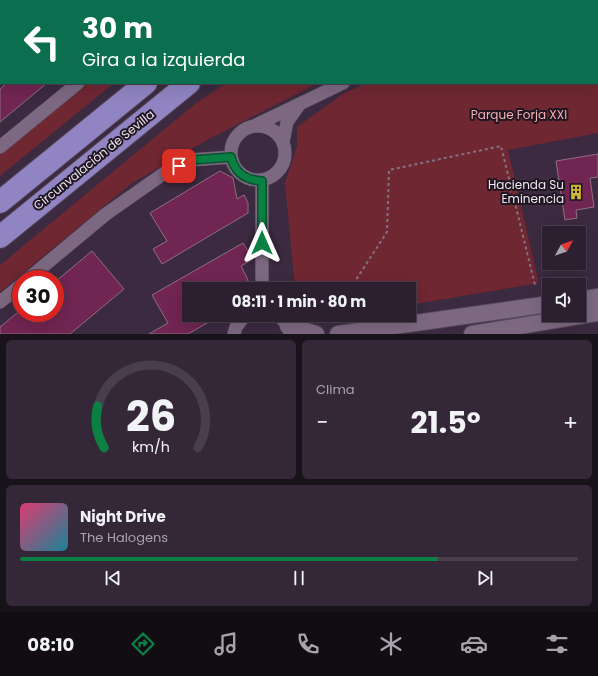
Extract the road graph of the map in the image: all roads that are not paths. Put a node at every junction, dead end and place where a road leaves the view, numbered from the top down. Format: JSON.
{"nodes":[{"id":1,"x":77,"y":84,"type":"edge"},
{"id":2,"x":145,"y":84,"type":"edge"},
{"id":3,"x":188,"y":84,"type":"edge"},
{"id":4,"x":341,"y":84,"type":"edge"},
{"id":5,"x":300,"y":103,"type":"junction"},
{"id":6,"x":254,"y":126,"type":"junction"},
{"id":7,"x":283,"y":142,"type":"junction"},
{"id":8,"x":0,"y":146,"type":"edge"},
{"id":9,"x":231,"y":157,"type":"junction"},
{"id":10,"x":262,"y":181,"type":"junction"},
{"id":11,"x":0,"y":202,"type":"edge"},
{"id":12,"x":0,"y":237,"type":"edge"},
{"id":13,"x":39,"y":270,"type":"edge"},
{"id":14,"x":262,"y":282,"type":"edge"},
{"id":15,"x":12,"y":292,"type":"edge"},
{"id":16,"x":598,"y":297,"type":"edge"},
{"id":17,"x":586,"y":299,"type":"edge"},
{"id":18,"x":0,"y":302,"type":"edge"},
{"id":19,"x":542,"y":305,"type":"edge"},
{"id":20,"x":598,"y":313,"type":"edge"},
{"id":21,"x":240,"y":322,"type":"edge"},
{"id":22,"x":286,"y":325,"type":"edge"},
{"id":23,"x":534,"y":330,"type":"edge"},
{"id":24,"x":233,"y":332,"type":"edge"},
{"id":25,"x":316,"y":334,"type":"edge"},
{"id":26,"x":338,"y":334,"type":"edge"},
{"id":27,"x":472,"y":334,"type":"edge"}],
"edges":[{"from":1,"to":8,"type":"street"},
{"from":2,"to":11,"type":"highway"},
{"from":3,"to":12,"type":"highway","name":"Circunvalación de Sevilla"},
{"from":4,"to":5,"type":"street"},
{"from":5,"to":6,"type":"street"},
{"from":5,"to":7,"type":"street"},
{"from":6,"to":7,"type":"street"},
{"from":6,"to":9,"type":"street"},
{"from":7,"to":10,"type":"street"},
{"from":9,"to":10,"type":"street"},
{"from":9,"to":13,"type":"street"},
{"from":10,"to":14,"type":"street"},
{"from":15,"to":18,"type":"street"},
{"from":16,"to":17,"type":"street"},
{"from":19,"to":26,"type":"street"},
{"from":20,"to":23,"type":"street"},
{"from":21,"to":24,"type":"street"},
{"from":22,"to":25,"type":"street"},
{"from":23,"to":27,"type":"street"}]}
